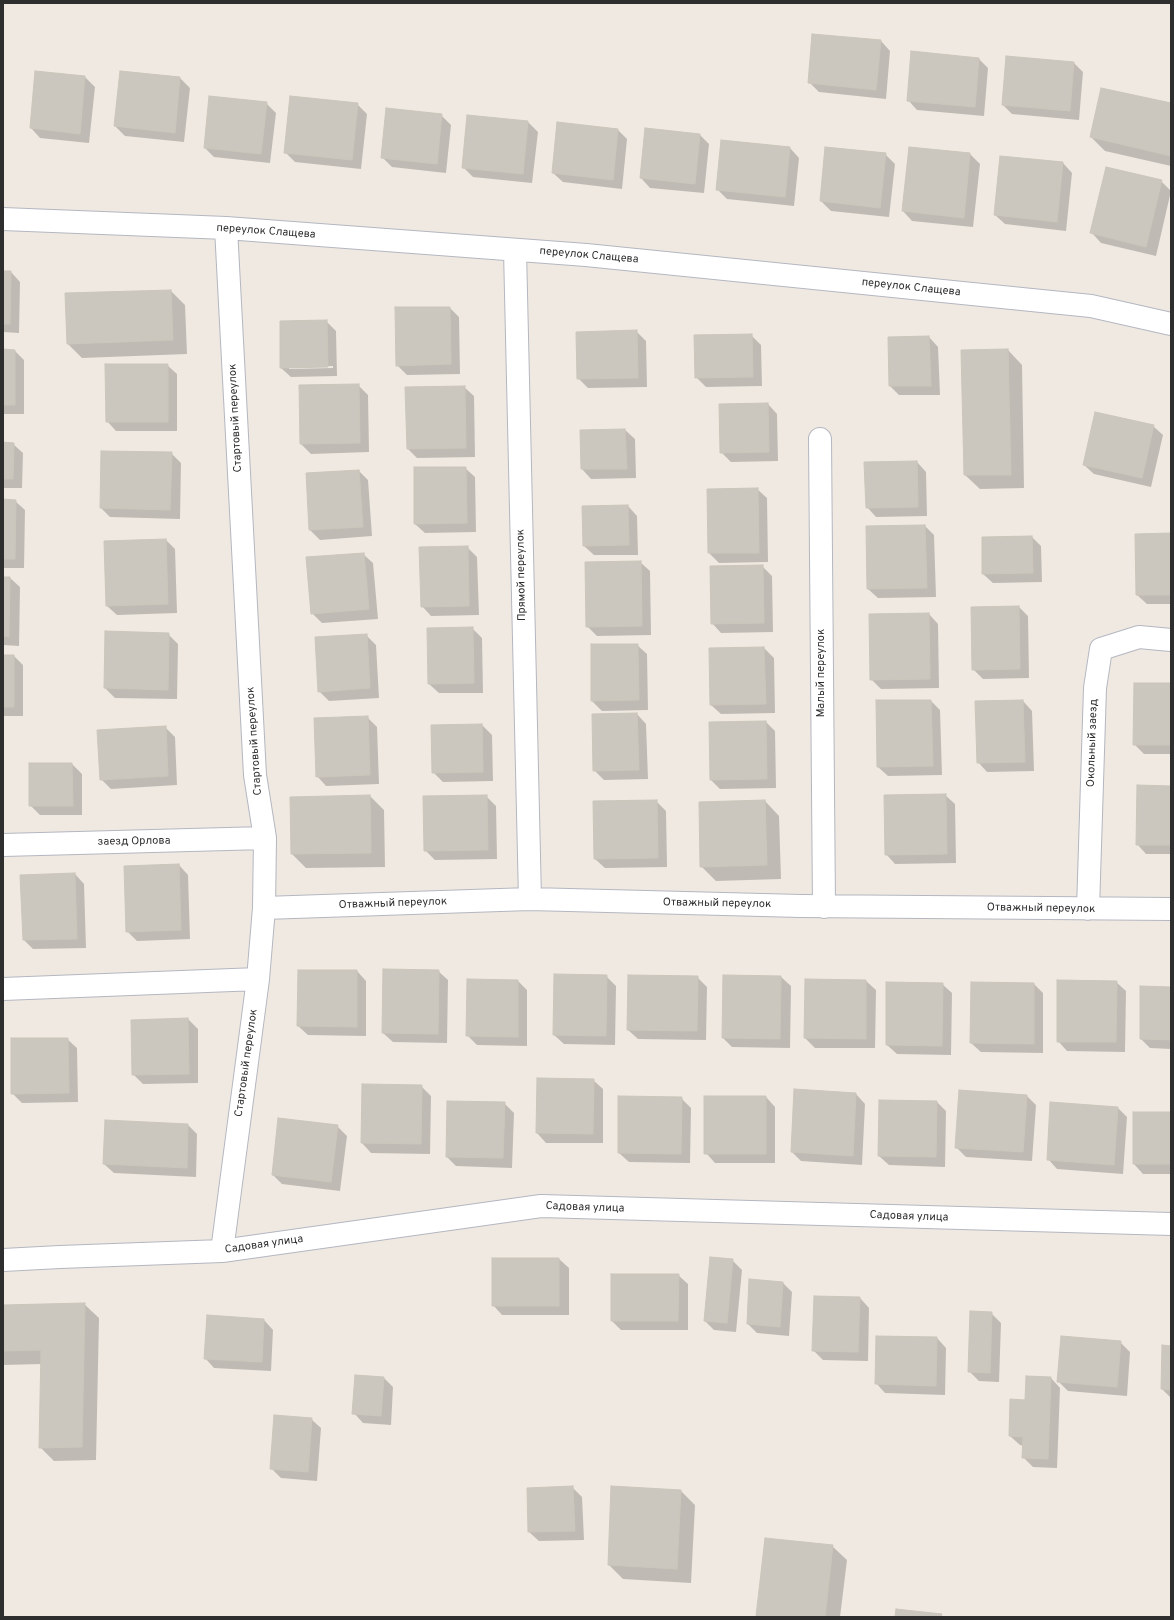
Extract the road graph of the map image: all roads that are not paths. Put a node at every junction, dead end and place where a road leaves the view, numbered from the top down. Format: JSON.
{"nodes":[{"id":1,"x":3,"y":219,"type":"edge"},
{"id":2,"x":226,"y":228,"type":"junction"},
{"id":3,"x":515,"y":250,"type":"junction"},
{"id":4,"x":1171,"y":324,"type":"edge"},
{"id":5,"x":820,"y":439,"type":"dead end"},
{"id":6,"x":1171,"y":640,"type":"edge"},
{"id":7,"x":265,"y":838,"type":"junction"},
{"id":8,"x":3,"y":845,"type":"edge"},
{"id":9,"x":530,"y":899,"type":"junction"},
{"id":10,"x":824,"y":907,"type":"junction"},
{"id":11,"x":264,"y":908,"type":"junction"},
{"id":12,"x":1088,"y":909,"type":"junction"},
{"id":13,"x":1171,"y":910,"type":"edge"},
{"id":14,"x":258,"y":980,"type":"junction"},
{"id":15,"x":3,"y":989,"type":"edge"},
{"id":16,"x":1171,"y":1224,"type":"edge"},
{"id":17,"x":222,"y":1251,"type":"junction"},
{"id":18,"x":3,"y":1260,"type":"edge"}],
"edges":[{"from":1,"to":2,"type":"street","name":"переулок Слащева"},
{"from":2,"to":3,"type":"street","name":"переулок Слащева"},
{"from":2,"to":7,"type":"street","name":"Стартовый переулок"},
{"from":3,"to":4,"type":"street","name":"переулок Слащева"},
{"from":3,"to":9,"type":"street","name":"Прямой переулок"},
{"from":5,"to":10,"type":"street","name":"Малый переулок"},
{"from":6,"to":12,"type":"street","name":"Окольный заезд"},
{"from":7,"to":8,"type":"street","name":"заезд Орлова"},
{"from":7,"to":11,"type":"street","name":"Стартовый переулок"},
{"from":9,"to":10,"type":"street","name":"Отважный переулок"},
{"from":9,"to":11,"type":"street","name":"Отважный переулок"},
{"from":10,"to":12,"type":"street","name":"Отважный переулок"},
{"from":11,"to":14,"type":"street","name":"Стартовый переулок"},
{"from":12,"to":13,"type":"street","name":"Отважный переулок"},
{"from":14,"to":15,"type":"street"},
{"from":14,"to":17,"type":"street","name":"Стартовый переулок"},
{"from":16,"to":17,"type":"street","name":"Садовая улица"},
{"from":17,"to":18,"type":"street","name":"Садовая улица"}]}
